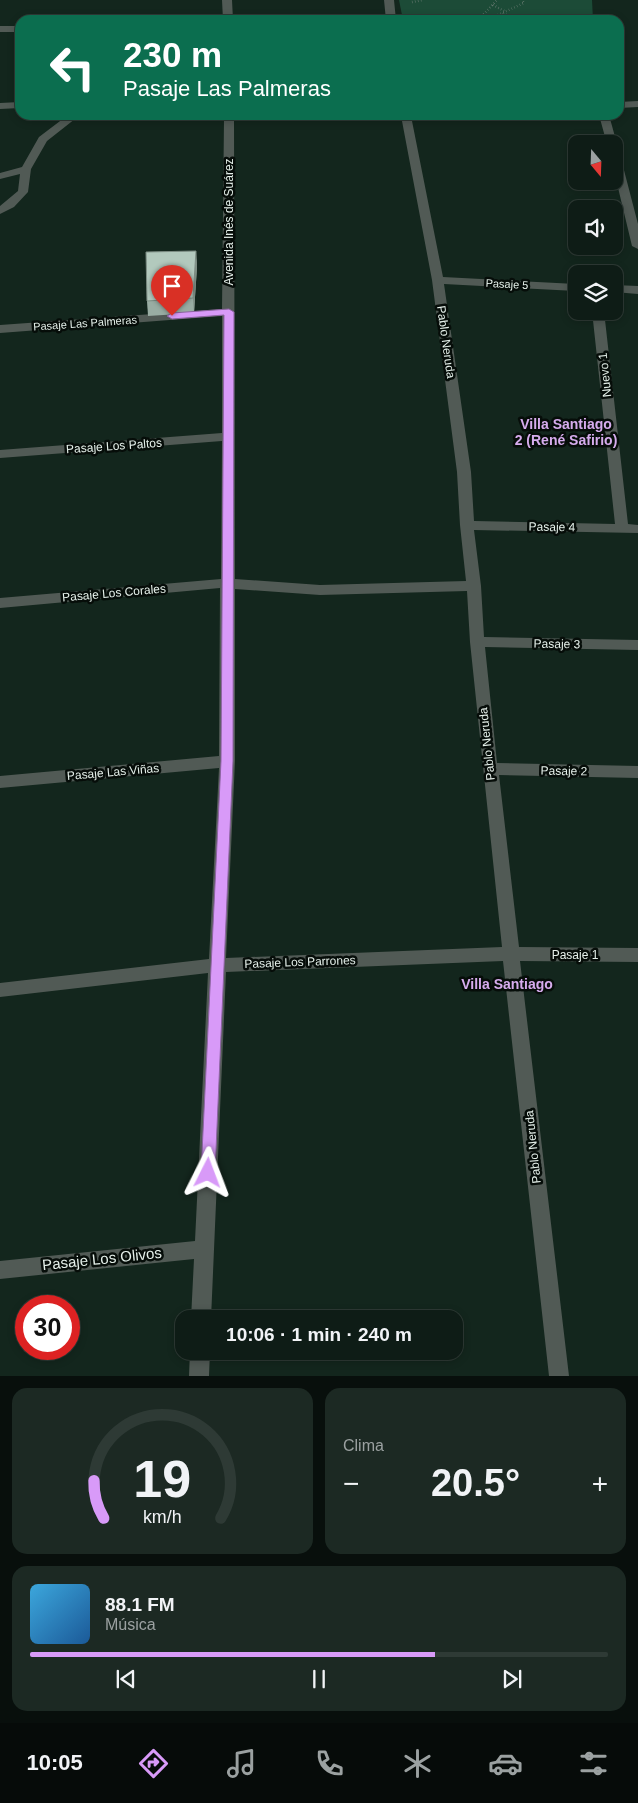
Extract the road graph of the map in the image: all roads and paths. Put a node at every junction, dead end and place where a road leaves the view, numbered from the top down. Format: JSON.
{"nodes":[{"id":1,"x":227,"y":0,"type":"edge"},
{"id":2,"x":388,"y":0,"type":"edge"},
{"id":3,"x":423,"y":0,"type":"edge"},
{"id":4,"x":497,"y":0,"type":"edge"},
{"id":5,"x":522,"y":0,"type":"edge"},
{"id":6,"x":412,"y":2,"type":"dead end"},
{"id":7,"x":492,"y":5,"type":"junction"},
{"id":8,"x":505,"y":13,"type":"junction"},
{"id":9,"x":228,"y":15,"type":"edge"},
{"id":10,"x":391,"y":15,"type":"edge"},
{"id":11,"x":483,"y":15,"type":"edge"},
{"id":12,"x":500,"y":15,"type":"edge"},
{"id":13,"x":508,"y":15,"type":"edge"},
{"id":14,"x":15,"y":29,"type":"edge"},
{"id":15,"x":0,"y":30,"type":"edge"},
{"id":16,"x":638,"y":104,"type":"edge"},
{"id":17,"x":15,"y":105,"type":"edge"},
{"id":18,"x":624,"y":105,"type":"edge"},
{"id":19,"x":0,"y":106,"type":"edge"},
{"id":20,"x":69,"y":120,"type":"edge"},
{"id":21,"x":229,"y":120,"type":"edge"},
{"id":22,"x":407,"y":120,"type":"edge"},
{"id":23,"x":605,"y":120,"type":"edge"},
{"id":24,"x":610,"y":135,"type":"edge"},
{"id":25,"x":26,"y":169,"type":"junction"},
{"id":26,"x":0,"y":176,"type":"edge"},
{"id":27,"x":623,"y":187,"type":"edge"},
{"id":28,"x":0,"y":211,"type":"edge"},
{"id":29,"x":638,"y":246,"type":"edge"},
{"id":30,"x":438,"y":280,"type":"junction"},
{"id":31,"x":568,"y":287,"type":"edge"},
{"id":32,"x":623,"y":289,"type":"edge"},
{"id":33,"x":638,"y":290,"type":"edge"},
{"id":34,"x":229,"y":312,"type":"junction"},
{"id":35,"x":599,"y":320,"type":"edge"},
{"id":36,"x":0,"y":329,"type":"edge"},
{"id":37,"x":228,"y":437,"type":"junction"},
{"id":38,"x":0,"y":454,"type":"edge"},
{"id":39,"x":466,"y":524,"type":"junction"},
{"id":40,"x":622,"y":528,"type":"junction"},
{"id":41,"x":638,"y":529,"type":"edge"},
{"id":42,"x":228,"y":583,"type":"junction"},
{"id":43,"x":474,"y":586,"type":"junction"},
{"id":44,"x":0,"y":603,"type":"edge"},
{"id":45,"x":477,"y":642,"type":"junction"},
{"id":46,"x":638,"y":645,"type":"edge"},
{"id":47,"x":227,"y":761,"type":"junction"},
{"id":48,"x":490,"y":770,"type":"junction"},
{"id":49,"x":638,"y":772,"type":"edge"},
{"id":50,"x":0,"y":782,"type":"edge"},
{"id":51,"x":511,"y":954,"type":"junction"},
{"id":52,"x":638,"y":955,"type":"edge"},
{"id":53,"x":218,"y":965,"type":"junction"},
{"id":54,"x":0,"y":990,"type":"edge"},
{"id":55,"x":204,"y":1249,"type":"junction"},
{"id":56,"x":0,"y":1270,"type":"edge"},
{"id":57,"x":201,"y":1310,"type":"edge"},
{"id":58,"x":199,"y":1360,"type":"edge"},
{"id":59,"x":198,"y":1376,"type":"edge"},
{"id":60,"x":559,"y":1376,"type":"edge"}],
"edges":[{"from":1,"to":9,"type":"street"},
{"from":2,"to":10,"type":"street"},
{"from":3,"to":6,"type":"path"},
{"from":4,"to":7,"type":"path"},
{"from":5,"to":8,"type":"path"},
{"from":7,"to":8,"type":"path"},
{"from":7,"to":11,"type":"path"},
{"from":8,"to":12,"type":"path"},
{"from":8,"to":13,"type":"path"},
{"from":14,"to":15,"type":"street"},
{"from":16,"to":18,"type":"street"},
{"from":17,"to":19,"type":"street"},
{"from":20,"to":25,"type":"street"},
{"from":21,"to":34,"type":"street","name":"Avenida Inés de Suárez"},
{"from":22,"to":30,"type":"street","name":"Pablo Neruda"},
{"from":23,"to":24,"type":"street"},
{"from":25,"to":26,"type":"street"},
{"from":25,"to":28,"type":"street"},
{"from":27,"to":29,"type":"street"},
{"from":30,"to":31,"type":"street","name":"Pasaje 5"},
{"from":30,"to":39,"type":"street","name":"Pablo Neruda"},
{"from":32,"to":33,"type":"street"},
{"from":34,"to":36,"type":"street","name":"Pasaje Las Palmeras"},
{"from":34,"to":37,"type":"street","name":"Avenida Inés de Suárez"},
{"from":35,"to":40,"type":"street","name":"Nuevo 1"},
{"from":37,"to":38,"type":"street","name":"Pasaje Los Paltos"},
{"from":37,"to":42,"type":"street","name":"Avenida Inés de Suárez"},
{"from":39,"to":40,"type":"street","name":"Pasaje 4"},
{"from":39,"to":43,"type":"street","name":"Pablo Neruda"},
{"from":40,"to":41,"type":"street","name":"Pasaje 4"},
{"from":42,"to":43,"type":"street","name":"Pasaje Los Corales"},
{"from":42,"to":44,"type":"street","name":"Pasaje Los Corales"},
{"from":42,"to":47,"type":"street","name":"Avenida Inés de Suárez"},
{"from":43,"to":45,"type":"street","name":"Pablo Neruda"},
{"from":45,"to":46,"type":"street","name":"Pasaje 3"},
{"from":45,"to":48,"type":"street","name":"Pablo Neruda"},
{"from":47,"to":50,"type":"street","name":"Pasaje Las Viñas"},
{"from":47,"to":53,"type":"street","name":"Avenida Inés de Suárez"},
{"from":48,"to":49,"type":"street","name":"Pasaje 2"},
{"from":48,"to":51,"type":"street","name":"Pablo Neruda"},
{"from":51,"to":52,"type":"street","name":"Pasaje 1"},
{"from":51,"to":53,"type":"street","name":"Pasaje Los Parrones"},
{"from":51,"to":60,"type":"street","name":"Pablo Neruda"},
{"from":53,"to":54,"type":"street","name":"Pasaje Los Parrones"},
{"from":53,"to":55,"type":"street","name":"Avenida Inés de Suárez"},
{"from":55,"to":56,"type":"street","name":"Pasaje Los Olivos"},
{"from":55,"to":57,"type":"street","name":"Avenida Inés de Suárez"},
{"from":58,"to":59,"type":"street"}]}
